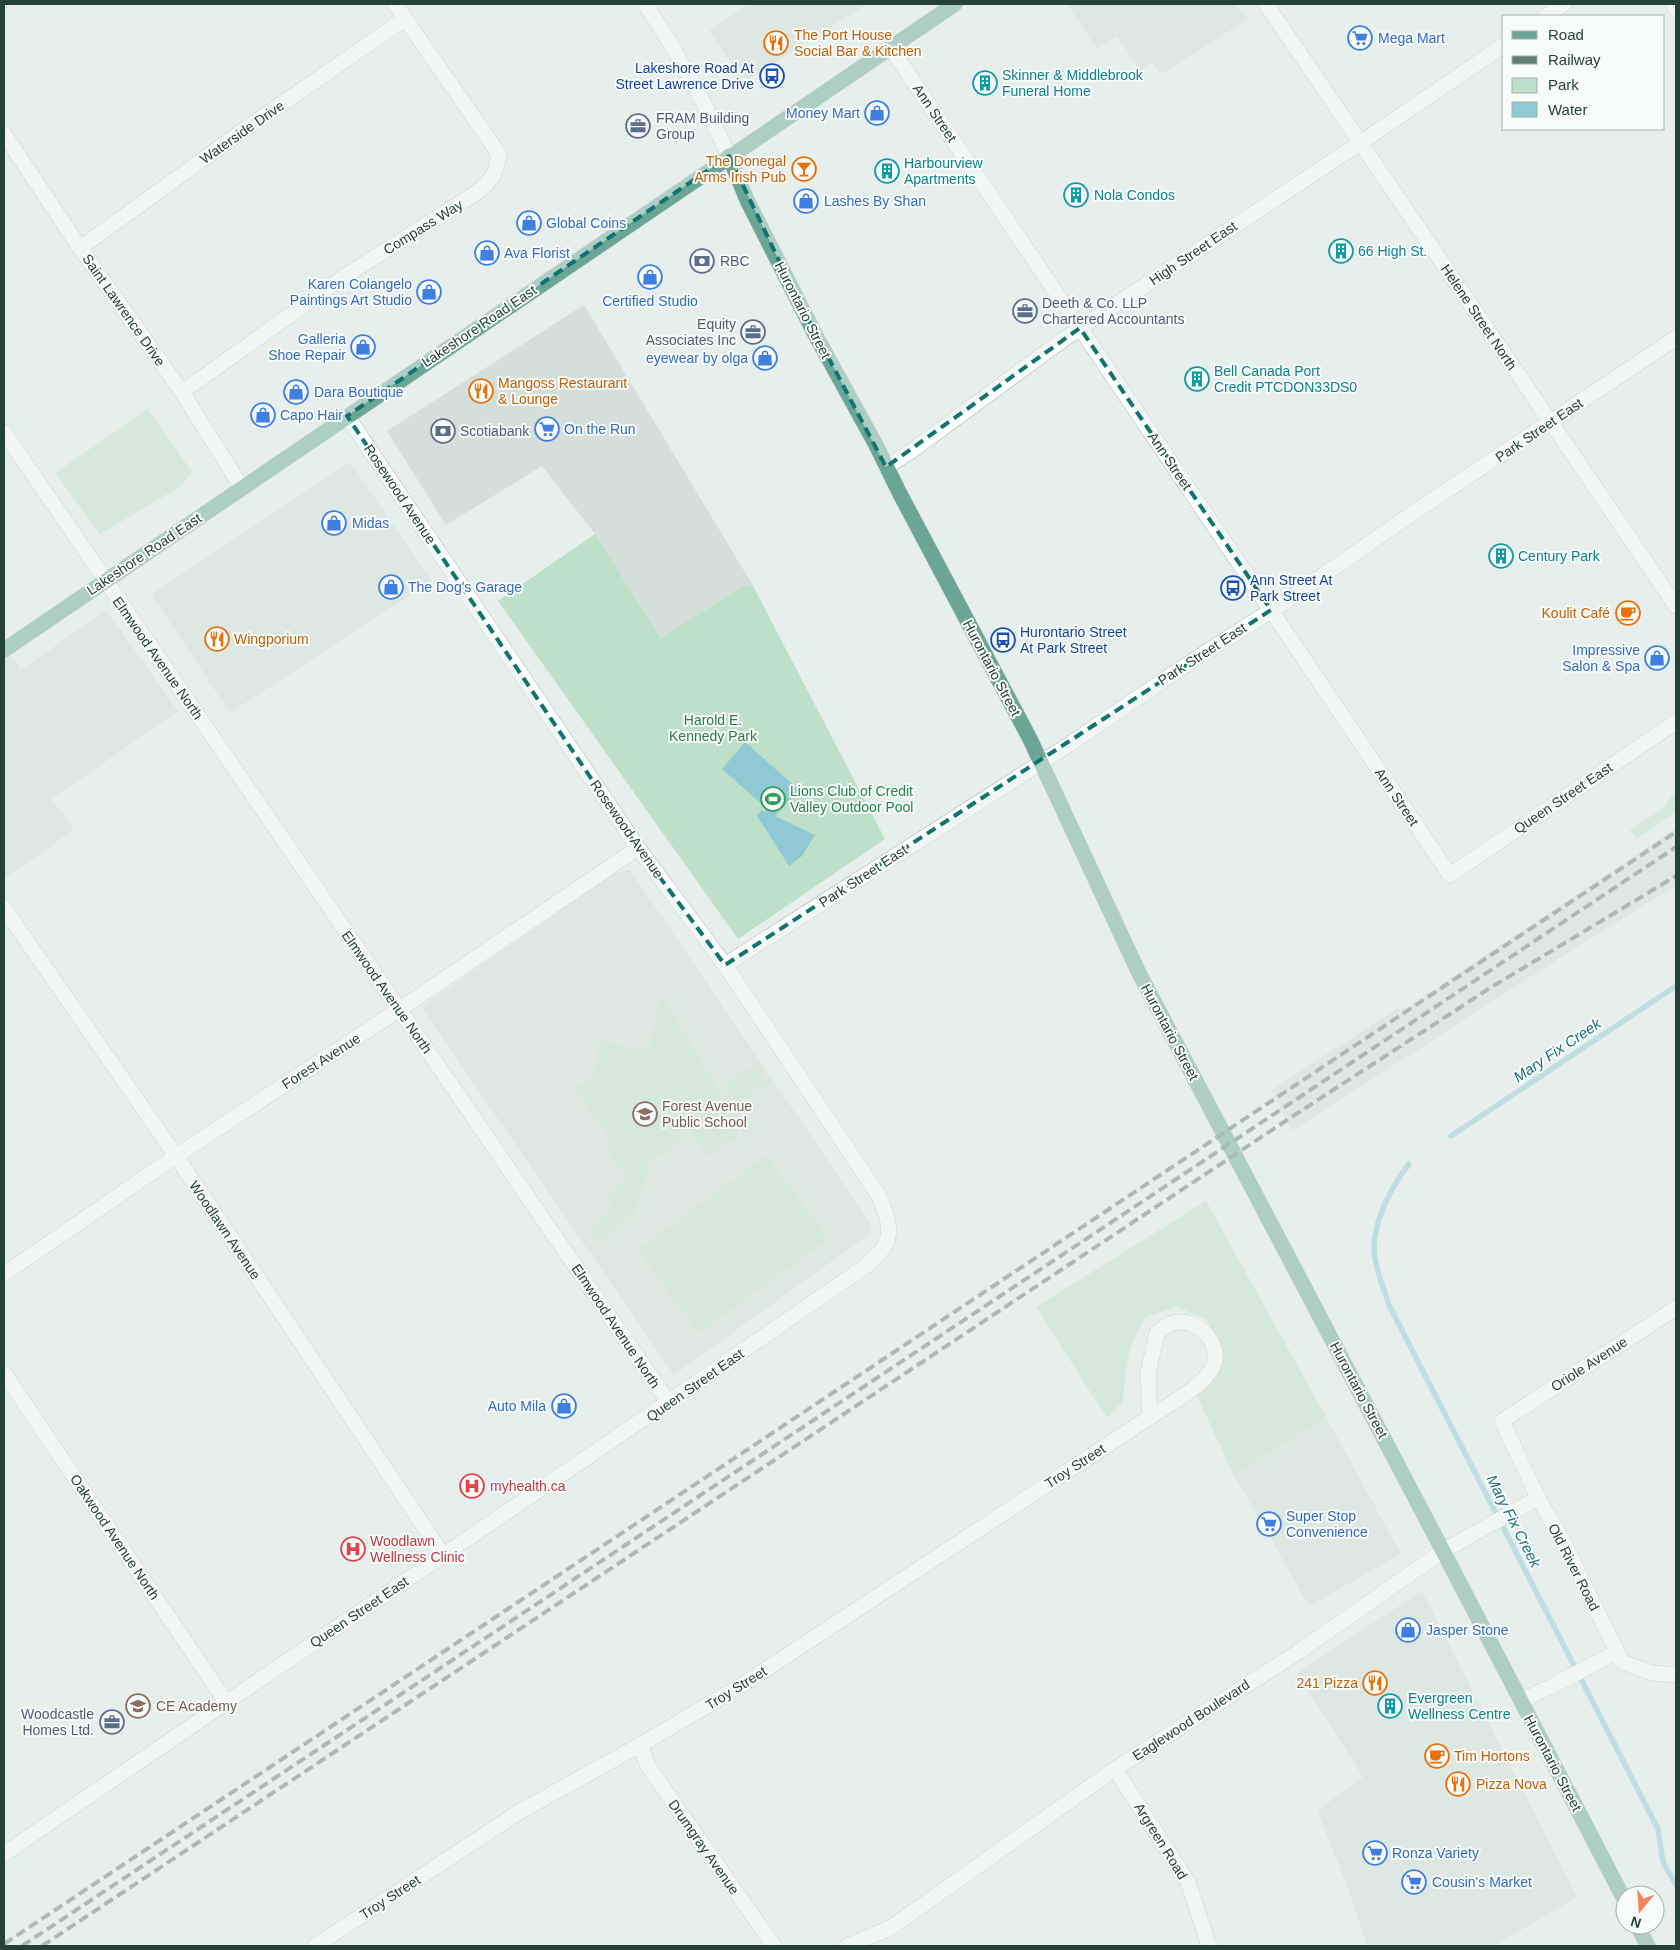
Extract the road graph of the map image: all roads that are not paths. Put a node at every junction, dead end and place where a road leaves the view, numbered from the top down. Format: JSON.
{"nodes":[{"id":1,"x":395,"y":4,"type":"edge"},
{"id":2,"x":645,"y":4,"type":"edge"},
{"id":3,"x":955,"y":4,"type":"edge"},
{"id":4,"x":1266,"y":4,"type":"edge"},
{"id":5,"x":1564,"y":4,"type":"edge"},
{"id":6,"x":1673,"y":4,"type":"edge"},
{"id":7,"x":1676,"y":9,"type":"edge"},
{"id":8,"x":1548,"y":15,"type":"edge"},
{"id":9,"x":405,"y":19,"type":"junction"},
{"id":10,"x":1502,"y":46,"type":"edge"},
{"id":11,"x":890,"y":48,"type":"junction"},
{"id":12,"x":4,"y":134,"type":"edge"},
{"id":13,"x":1360,"y":143,"type":"junction"},
{"id":14,"x":728,"y":156,"type":"junction"},
{"id":15,"x":80,"y":248,"type":"junction"},
{"id":16,"x":1080,"y":328,"type":"junction"},
{"id":17,"x":1676,"y":338,"type":"edge"},
{"id":18,"x":182,"y":392,"type":"junction"},
{"id":19,"x":348,"y":416,"type":"junction"},
{"id":20,"x":1551,"y":423,"type":"junction"},
{"id":21,"x":4,"y":432,"type":"edge"},
{"id":22,"x":886,"y":467,"type":"junction"},
{"id":23,"x":242,"y":488,"type":"junction"},
{"id":24,"x":105,"y":581,"type":"junction"},
{"id":25,"x":1676,"y":606,"type":"edge"},
{"id":26,"x":1271,"y":610,"type":"junction"},
{"id":27,"x":4,"y":650,"type":"edge"},
{"id":28,"x":1676,"y":722,"type":"edge"},
{"id":29,"x":1041,"y":762,"type":"junction"},
{"id":30,"x":638,"y":848,"type":"junction"},
{"id":31,"x":1450,"y":875,"type":"joint"},
{"id":32,"x":4,"y":908,"type":"edge"},
{"id":33,"x":725,"y":965,"type":"junction"},
{"id":34,"x":400,"y":1009,"type":"junction"},
{"id":35,"x":176,"y":1156,"type":"junction"},
{"id":36,"x":884,"y":1247,"type":"joint"},
{"id":37,"x":4,"y":1274,"type":"edge"},
{"id":38,"x":1676,"y":1308,"type":"edge"},
{"id":39,"x":4,"y":1373,"type":"edge"},
{"id":40,"x":669,"y":1403,"type":"junction"},
{"id":41,"x":1150,"y":1417,"type":"junction"},
{"id":42,"x":1502,"y":1421,"type":"joint"},
{"id":43,"x":1538,"y":1498,"type":"junction"},
{"id":44,"x":1443,"y":1551,"type":"junction"},
{"id":45,"x":443,"y":1555,"type":"junction"},
{"id":46,"x":1617,"y":1652,"type":"junction"},
{"id":47,"x":1676,"y":1675,"type":"edge"},
{"id":48,"x":1520,"y":1701,"type":"junction"},
{"id":49,"x":226,"y":1702,"type":"junction"},
{"id":50,"x":640,"y":1745,"type":"junction"},
{"id":51,"x":1115,"y":1769,"type":"junction"},
{"id":52,"x":4,"y":1854,"type":"edge"},
{"id":53,"x":1616,"y":1885,"type":"edge"},
{"id":54,"x":315,"y":1946,"type":"edge"},
{"id":55,"x":774,"y":1946,"type":"edge"},
{"id":56,"x":847,"y":1946,"type":"edge"},
{"id":57,"x":1209,"y":1946,"type":"edge"}],
"edges":[{"from":1,"to":9,"type":"street","name":"Compass Way"},
{"from":2,"to":14,"type":"street"},
{"from":3,"to":11,"type":"main road","name":"Lakeshore Road East"},
{"from":4,"to":13,"type":"street","name":"Helene Street North"},
{"from":5,"to":8,"type":"street"},
{"from":6,"to":7,"type":"street"},
{"from":9,"to":15,"type":"street","name":"Waterside Drive"},
{"from":9,"to":18,"type":"street","name":"Compass Way"},
{"from":10,"to":13,"type":"street","name":"High Street East"},
{"from":11,"to":14,"type":"main road","name":"Lakeshore Road East"},
{"from":11,"to":16,"type":"street","name":"Ann Street"},
{"from":12,"to":15,"type":"street","name":"Saint Lawrence Drive"},
{"from":13,"to":16,"type":"street","name":"High Street East"},
{"from":13,"to":20,"type":"street","name":"Helene Street North"},
{"from":14,"to":19,"type":"main road","name":"Lakeshore Road East"},
{"from":14,"to":22,"type":"main road","name":"Hurontario Street"},
{"from":15,"to":18,"type":"street","name":"Saint Lawrence Drive"},
{"from":16,"to":22,"type":"street","name":"High Street East"},
{"from":16,"to":26,"type":"street","name":"Ann Street"},
{"from":17,"to":20,"type":"street","name":"Park Street East"},
{"from":18,"to":23,"type":"street","name":"Saint Lawrence Drive"},
{"from":19,"to":23,"type":"main road","name":"Lakeshore Road East"},
{"from":19,"to":30,"type":"street","name":"Rosewood Avenue"},
{"from":20,"to":25,"type":"street","name":"Helene Street North"},
{"from":20,"to":26,"type":"street","name":"Park Street East"},
{"from":21,"to":24,"type":"street","name":"Elmwood Avenue North"},
{"from":22,"to":29,"type":"main road","name":"Hurontario Street"},
{"from":23,"to":24,"type":"main road","name":"Lakeshore Road East"},
{"from":24,"to":27,"type":"main road","name":"Lakeshore Road East"},
{"from":24,"to":34,"type":"street","name":"Elmwood Avenue North"},
{"from":26,"to":29,"type":"street","name":"Park Street East"},
{"from":26,"to":31,"type":"street","name":"Ann Street"},
{"from":28,"to":31,"type":"street","name":"Queen Street East"},
{"from":29,"to":33,"type":"street","name":"Park Street East"},
{"from":29,"to":44,"type":"main road","name":"Hurontario Street"},
{"from":30,"to":33,"type":"street","name":"Rosewood Avenue"},
{"from":30,"to":34,"type":"street","name":"Forest Avenue"},
{"from":32,"to":35,"type":"street","name":"Woodlawn Avenue"},
{"from":33,"to":36,"type":"street","name":"Rosewood Avenue"},
{"from":34,"to":35,"type":"street","name":"Forest Avenue"},
{"from":34,"to":40,"type":"street","name":"Elmwood Avenue North"},
{"from":35,"to":37,"type":"street","name":"Forest Avenue"},
{"from":35,"to":45,"type":"street","name":"Woodlawn Avenue"},
{"from":36,"to":40,"type":"street","name":"Queen Street East"},
{"from":38,"to":42,"type":"street","name":"Oriole Avenue"},
{"from":39,"to":49,"type":"street","name":"Oakwood Avenue North"},
{"from":40,"to":45,"type":"street","name":"Queen Street East"},
{"from":41,"to":41,"type":"street","name":"Troy Street"},
{"from":41,"to":50,"type":"street","name":"Troy Street"},
{"from":42,"to":43,"type":"street","name":"Old River Road"},
{"from":43,"to":44,"type":"street","name":"Eaglewood Boulevard"},
{"from":43,"to":46,"type":"street","name":"Old River Road"},
{"from":44,"to":48,"type":"main road","name":"Hurontario Street"},
{"from":44,"to":51,"type":"street","name":"Eaglewood Boulevard"},
{"from":45,"to":49,"type":"street","name":"Queen Street East"},
{"from":46,"to":47,"type":"street","name":"Old River Road"},
{"from":46,"to":48,"type":"street"},
{"from":48,"to":53,"type":"main road","name":"Hurontario Street"},
{"from":49,"to":52,"type":"street","name":"Queen Street East"},
{"from":50,"to":54,"type":"street","name":"Troy Street"},
{"from":50,"to":55,"type":"street","name":"Drumgray Avenue"},
{"from":51,"to":56,"type":"street","name":"Eaglewood Boulevard"},
{"from":51,"to":57,"type":"street","name":"Argreen Road"}]}
